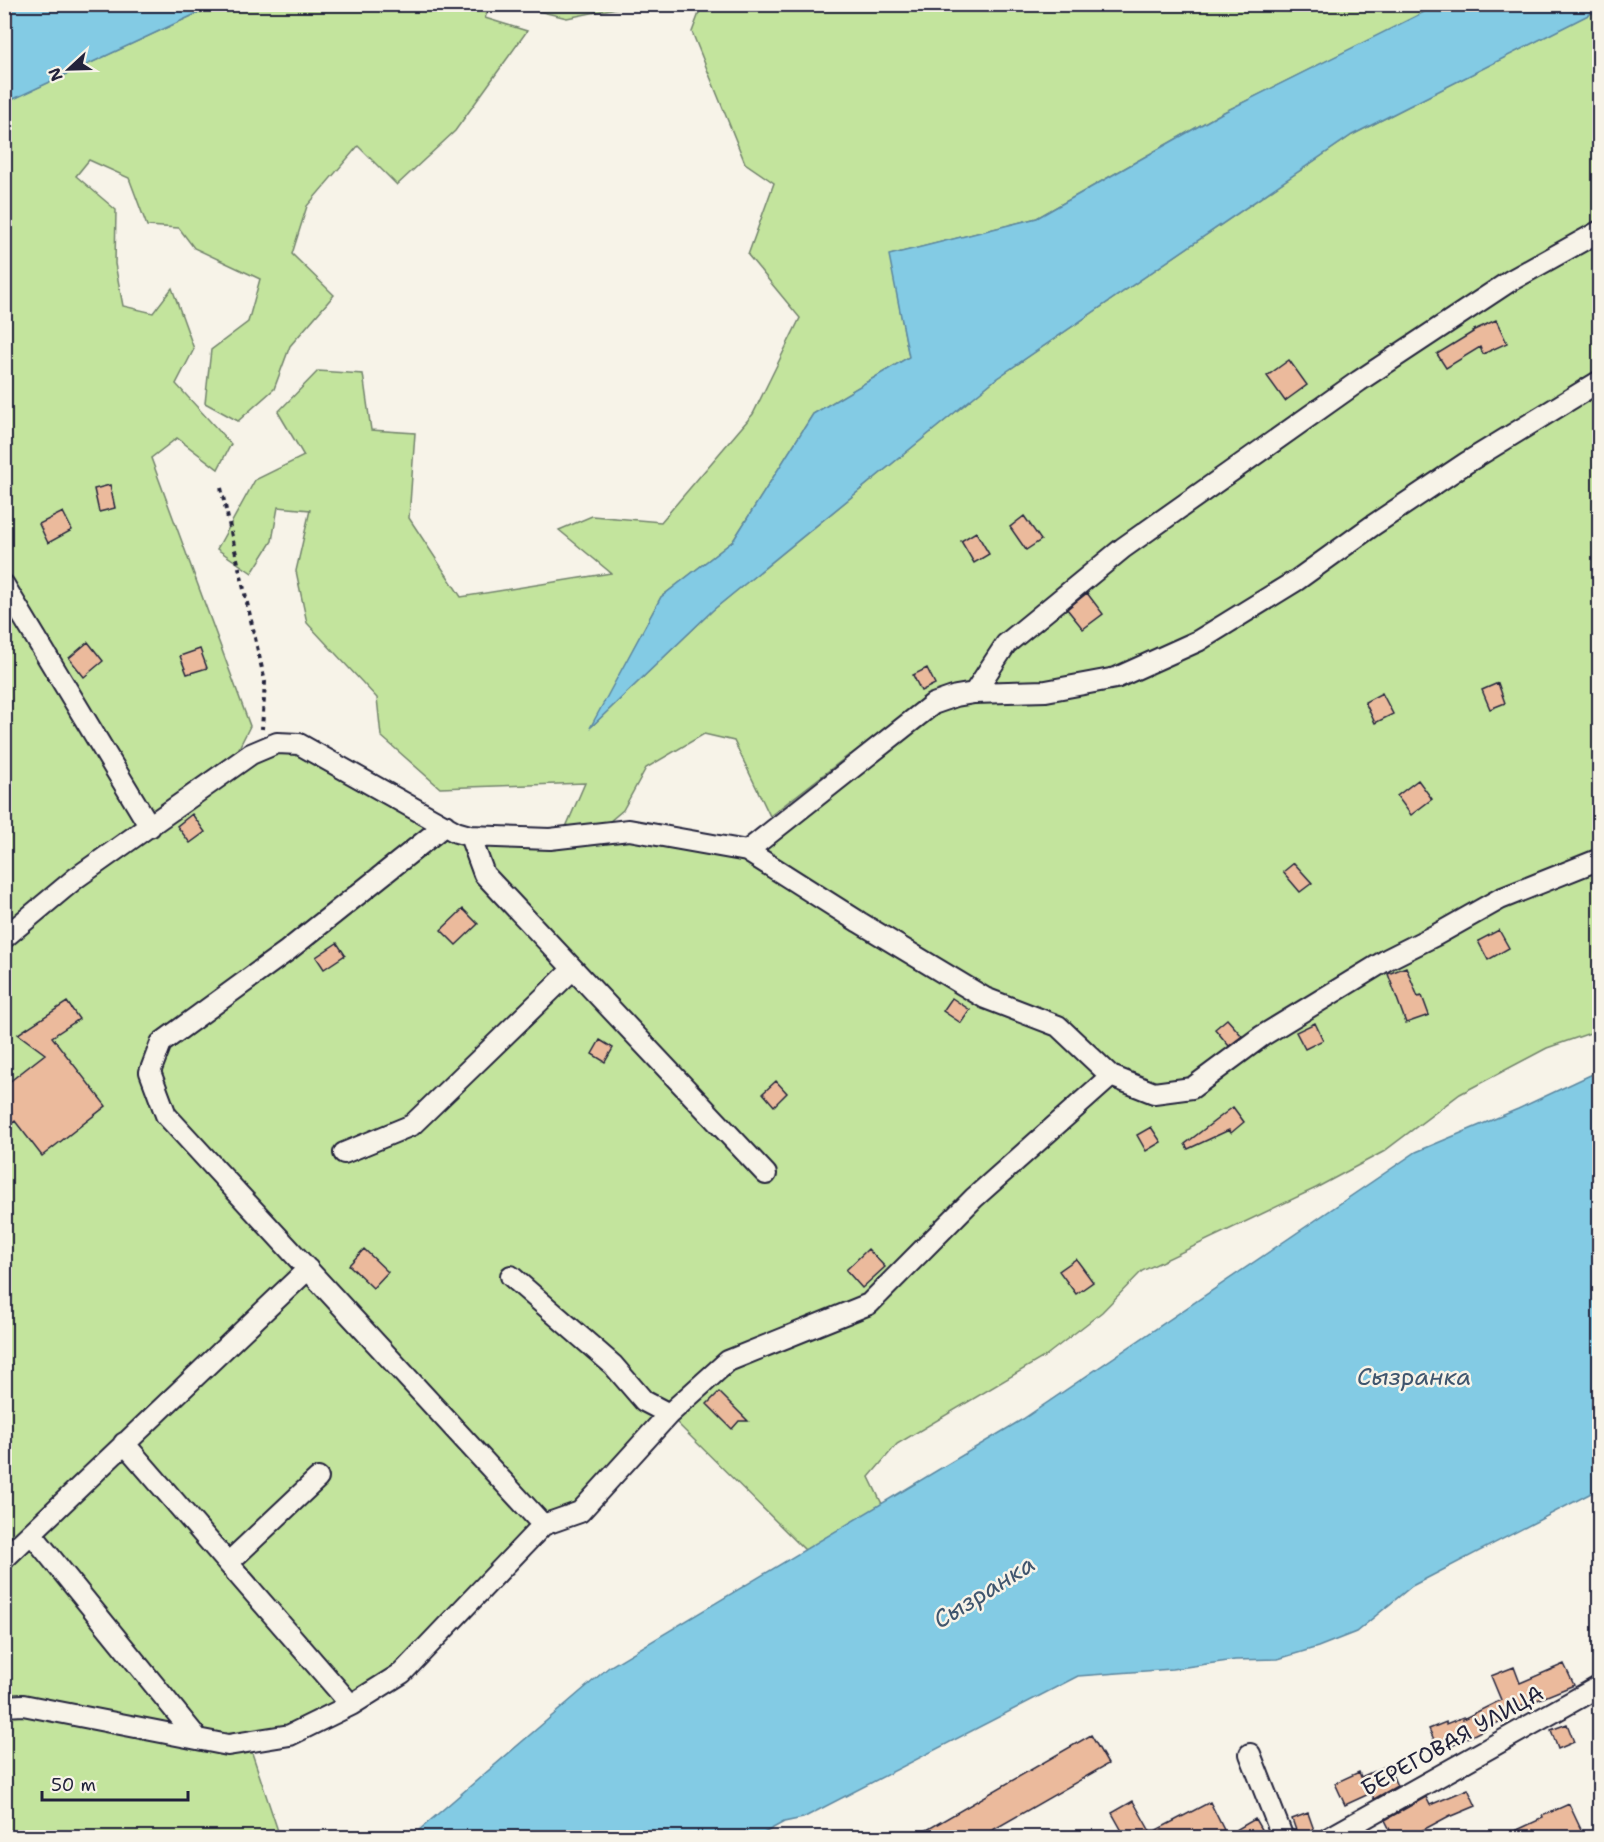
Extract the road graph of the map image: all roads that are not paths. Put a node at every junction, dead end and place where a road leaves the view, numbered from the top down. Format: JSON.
{"nodes":[{"id":1,"x":1599,"y":231,"type":"edge"},
{"id":2,"x":1599,"y":381,"type":"edge"},
{"id":3,"x":4,"y":585,"type":"edge"},
{"id":4,"x":974,"y":693,"type":"junction"},
{"id":5,"x":445,"y":825,"type":"junction"},
{"id":6,"x":150,"y":827,"type":"junction"},
{"id":7,"x":470,"y":836,"type":"junction"},
{"id":8,"x":747,"y":851,"type":"junction"},
{"id":9,"x":1599,"y":859,"type":"edge"},
{"id":10,"x":6,"y":933,"type":"edge"},
{"id":11,"x":573,"y":969,"type":"junction"},
{"id":12,"x":1111,"y":1076,"type":"junction"},
{"id":13,"x":344,"y":1153,"type":"dead end"},
{"id":14,"x":766,"y":1174,"type":"dead end"},
{"id":15,"x":308,"y":1269,"type":"junction"},
{"id":16,"x":511,"y":1276,"type":"dead end"},
{"id":17,"x":669,"y":1414,"type":"junction"},
{"id":18,"x":124,"y":1443,"type":"junction"},
{"id":19,"x":318,"y":1478,"type":"dead end"},
{"id":20,"x":543,"y":1525,"type":"junction"},
{"id":21,"x":31,"y":1533,"type":"junction"},
{"id":22,"x":4,"y":1559,"type":"edge"},
{"id":23,"x":228,"y":1563,"type":"junction"},
{"id":24,"x":1599,"y":1686,"type":"edge"},
{"id":25,"x":351,"y":1705,"type":"junction"},
{"id":26,"x":4,"y":1707,"type":"edge"},
{"id":27,"x":198,"y":1739,"type":"junction"},
{"id":28,"x":1250,"y":1754,"type":"dead end"},
{"id":29,"x":1283,"y":1838,"type":"edge"},
{"id":30,"x":1329,"y":1838,"type":"edge"}],
"edges":[{"from":1,"to":4,"type":"street"},
{"from":2,"to":4,"type":"street"},
{"from":3,"to":6,"type":"street"},
{"from":4,"to":8,"type":"street"},
{"from":5,"to":6,"type":"street"},
{"from":5,"to":7,"type":"street"},
{"from":5,"to":15,"type":"street"},
{"from":6,"to":10,"type":"street"},
{"from":7,"to":8,"type":"street"},
{"from":7,"to":11,"type":"street"},
{"from":8,"to":12,"type":"street"},
{"from":9,"to":12,"type":"street"},
{"from":11,"to":13,"type":"street"},
{"from":11,"to":14,"type":"street"},
{"from":12,"to":17,"type":"street"},
{"from":15,"to":18,"type":"street"},
{"from":15,"to":20,"type":"street"},
{"from":16,"to":17,"type":"street"},
{"from":17,"to":20,"type":"street"},
{"from":18,"to":21,"type":"street"},
{"from":18,"to":23,"type":"street"},
{"from":19,"to":23,"type":"street"},
{"from":20,"to":25,"type":"street"},
{"from":21,"to":22,"type":"street"},
{"from":21,"to":27,"type":"street"},
{"from":23,"to":25,"type":"street"},
{"from":24,"to":30,"type":"street","name":"БЕРЕГОВАЯ УЛИЦА"},
{"from":25,"to":27,"type":"street"},
{"from":26,"to":27,"type":"street"},
{"from":28,"to":29,"type":"street"}]}
